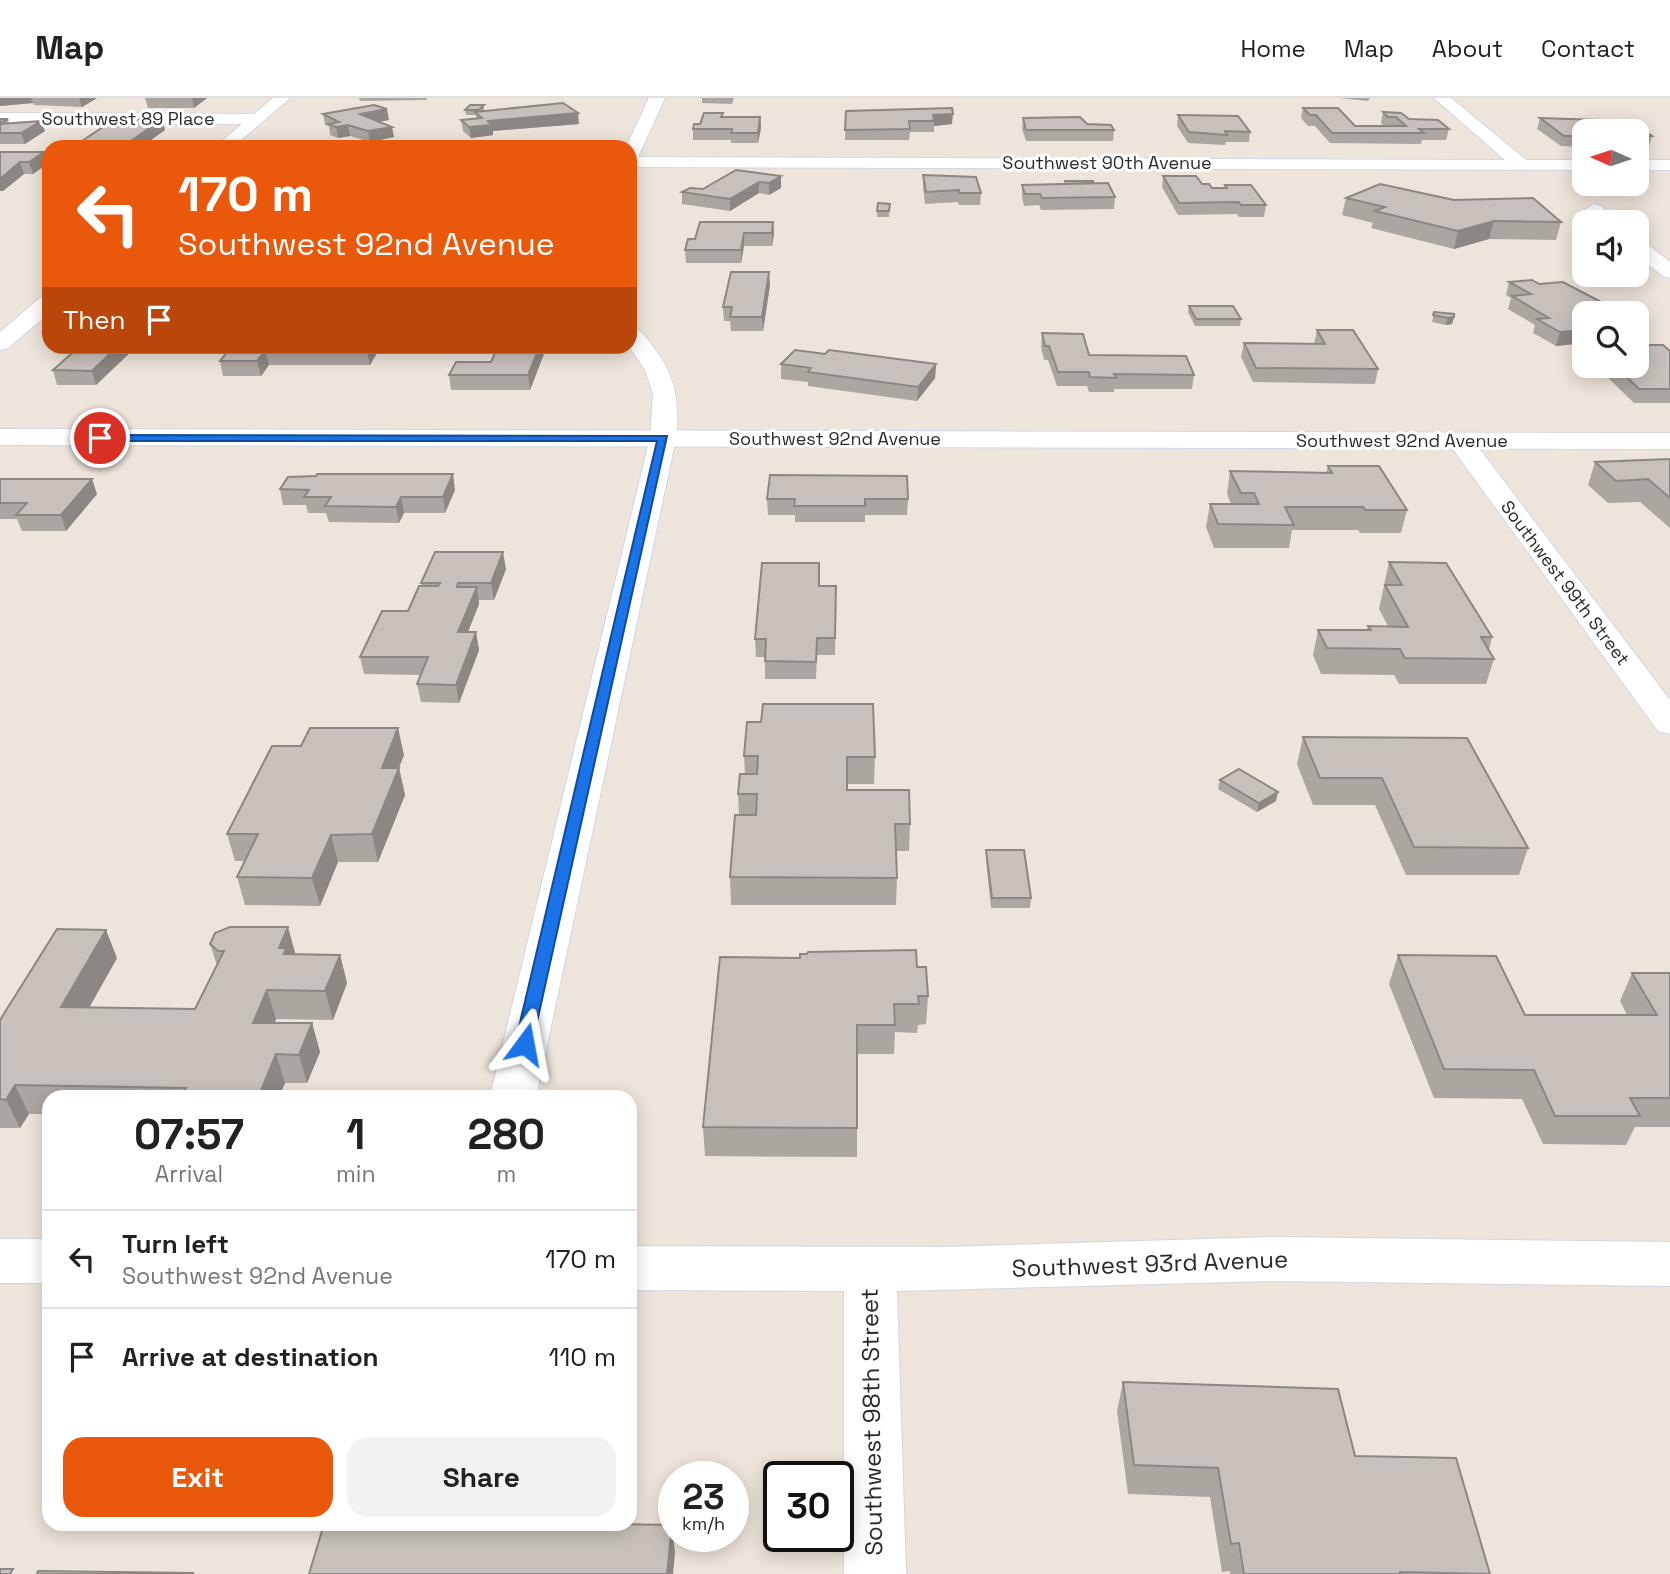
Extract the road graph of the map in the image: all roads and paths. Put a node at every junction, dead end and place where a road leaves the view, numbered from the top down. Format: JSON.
{"nodes":[{"id":1,"x":282,"y":98,"type":"edge"},
{"id":2,"x":657,"y":98,"type":"edge"},
{"id":3,"x":1443,"y":98,"type":"edge"},
{"id":4,"x":0,"y":118,"type":"edge"},
{"id":5,"x":257,"y":119,"type":"junction"},
{"id":6,"x":232,"y":140,"type":"edge"},
{"id":7,"x":637,"y":141,"type":"edge"},
{"id":8,"x":637,"y":162,"type":"edge"},
{"id":9,"x":1521,"y":164,"type":"junction"},
{"id":10,"x":1572,"y":164,"type":"edge"},
{"id":11,"x":1649,"y":165,"type":"edge"},
{"id":12,"x":1670,"y":165,"type":"edge"},
{"id":13,"x":1649,"y":255,"type":"edge"},
{"id":14,"x":1670,"y":272,"type":"edge"},
{"id":15,"x":1670,"y":286,"type":"edge"},
{"id":16,"x":1670,"y":293,"type":"edge"},
{"id":17,"x":42,"y":308,"type":"edge"},
{"id":18,"x":637,"y":342,"type":"edge"},
{"id":19,"x":0,"y":343,"type":"edge"},
{"id":20,"x":0,"y":437,"type":"edge"},
{"id":21,"x":663,"y":438,"type":"junction"},
{"id":22,"x":1460,"y":441,"type":"junction"},
{"id":23,"x":1670,"y":441,"type":"edge"},
{"id":24,"x":1670,"y":724,"type":"edge"},
{"id":25,"x":515,"y":1090,"type":"edge"},
{"id":26,"x":0,"y":1261,"type":"edge"},
{"id":27,"x":42,"y":1261,"type":"edge"},
{"id":28,"x":1670,"y":1264,"type":"edge"},
{"id":29,"x":637,"y":1268,"type":"edge"},
{"id":30,"x":870,"y":1270,"type":"junction"},
{"id":31,"x":875,"y":1574,"type":"edge"}],
"edges":[{"from":1,"to":5,"type":"street"},
{"from":2,"to":7,"type":"street"},
{"from":3,"to":9,"type":"street"},
{"from":4,"to":5,"type":"street","name":"Southwest 89 Place"},
{"from":5,"to":6,"type":"street"},
{"from":8,"to":9,"type":"street","name":"Southwest 90th Avenue"},
{"from":9,"to":10,"type":"street","name":"Southwest 90th Avenue"},
{"from":11,"to":12,"type":"street"},
{"from":13,"to":14,"type":"street"},
{"from":15,"to":16,"type":"street"},
{"from":17,"to":19,"type":"street"},
{"from":18,"to":21,"type":"street"},
{"from":20,"to":21,"type":"street","name":"Southwest 92nd Avenue"},
{"from":21,"to":22,"type":"street","name":"Southwest 92nd Avenue"},
{"from":21,"to":25,"type":"street"},
{"from":22,"to":23,"type":"street","name":"Southwest 92nd Avenue"},
{"from":22,"to":24,"type":"street","name":"Southwest 99th Street"},
{"from":26,"to":27,"type":"street"},
{"from":28,"to":30,"type":"street","name":"Southwest 93rd Avenue"},
{"from":29,"to":30,"type":"street","name":"Southwest 93rd Avenue"},
{"from":30,"to":31,"type":"street","name":"Southwest 98th Street"}]}
